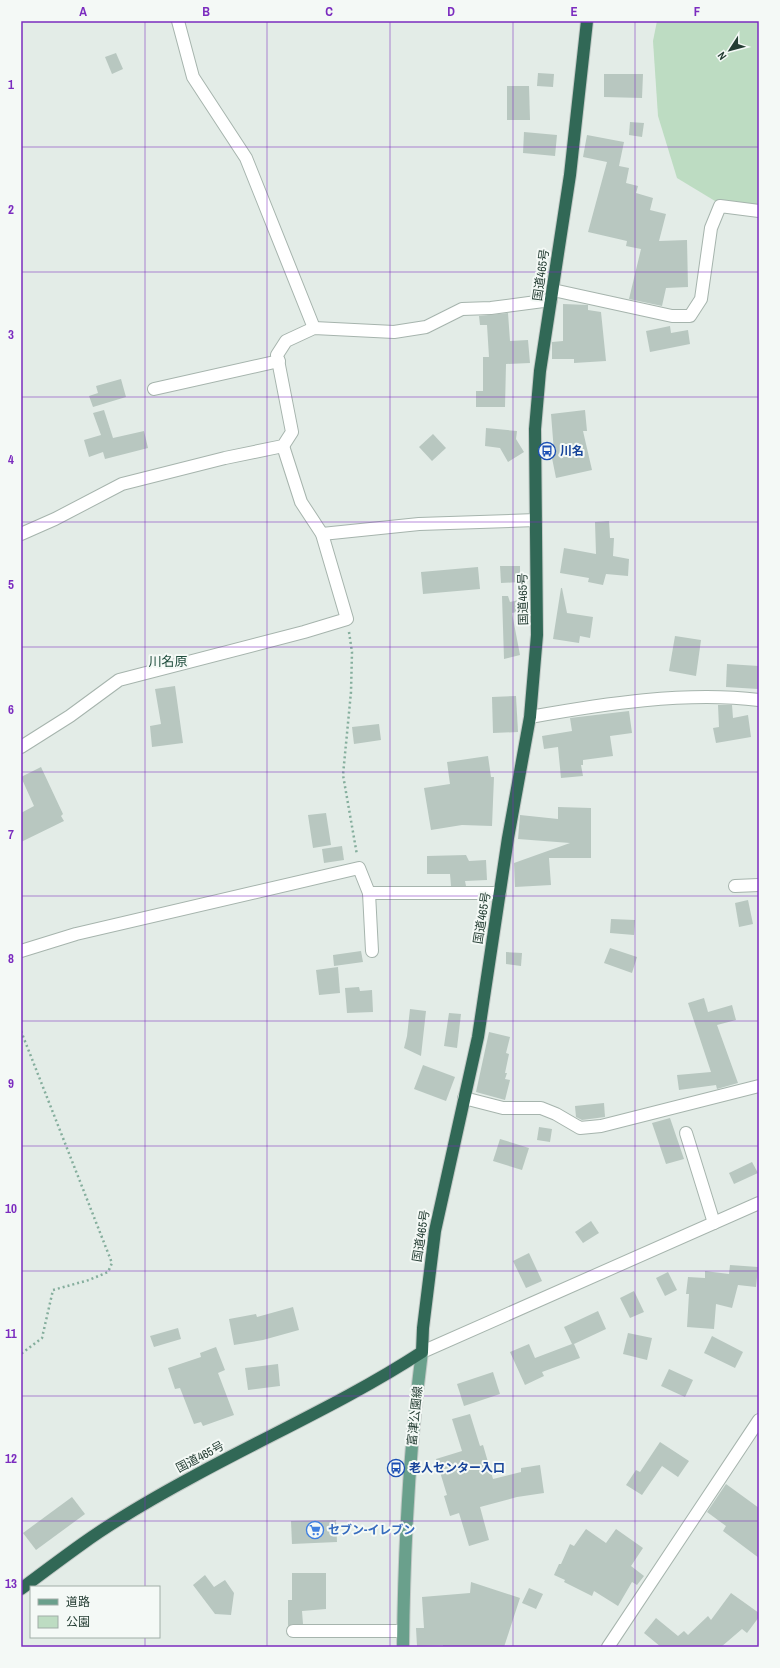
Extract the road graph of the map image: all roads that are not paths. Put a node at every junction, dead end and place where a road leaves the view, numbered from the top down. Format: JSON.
{"nodes":[{"id":1,"x":178,"y":21,"type":"edge"},
{"id":2,"x":587,"y":21,"type":"edge"},
{"id":3,"x":759,"y":211,"type":"edge"},
{"id":4,"x":552,"y":295,"type":"junction"},
{"id":5,"x":314,"y":328,"type":"junction"},
{"id":6,"x":279,"y":361,"type":"junction"},
{"id":7,"x":154,"y":389,"type":"dead end"},
{"id":8,"x":283,"y":446,"type":"junction"},
{"id":9,"x":536,"y":520,"type":"junction"},
{"id":10,"x":21,"y":534,"type":"edge"},
{"id":11,"x":322,"y":534,"type":"junction"},
{"id":12,"x":759,"y":700,"type":"edge"},
{"id":13,"x":530,"y":717,"type":"junction"},
{"id":14,"x":21,"y":747,"type":"edge"},
{"id":15,"x":759,"y":885,"type":"edge"},
{"id":16,"x":735,"y":886,"type":"dead end"},
{"id":17,"x":369,"y":893,"type":"junction"},
{"id":18,"x":500,"y":893,"type":"junction"},
{"id":19,"x":21,"y":951,"type":"edge"},
{"id":20,"x":372,"y":951,"type":"dead end"},
{"id":21,"x":759,"y":1086,"type":"edge"},
{"id":22,"x":464,"y":1098,"type":"junction"},
{"id":23,"x":686,"y":1134,"type":"dead end"},
{"id":24,"x":759,"y":1203,"type":"edge"},
{"id":25,"x":714,"y":1223,"type":"junction"},
{"id":26,"x":422,"y":1352,"type":"junction"},
{"id":27,"x":759,"y":1420,"type":"edge"},
{"id":28,"x":21,"y":1589,"type":"edge"},
{"id":29,"x":293,"y":1631,"type":"dead end"},
{"id":30,"x":403,"y":1631,"type":"junction"},
{"id":31,"x":403,"y":1647,"type":"edge"},
{"id":32,"x":608,"y":1647,"type":"edge"}],
"edges":[{"from":1,"to":5,"type":"street"},
{"from":2,"to":4,"type":"highway","name":"国道465号"},
{"from":3,"to":4,"type":"street"},
{"from":4,"to":5,"type":"street"},
{"from":4,"to":9,"type":"highway","name":"国道465号"},
{"from":5,"to":6,"type":"street"},
{"from":6,"to":7,"type":"street"},
{"from":6,"to":8,"type":"street"},
{"from":8,"to":10,"type":"street"},
{"from":8,"to":11,"type":"street"},
{"from":9,"to":11,"type":"street"},
{"from":9,"to":13,"type":"highway","name":"国道465号"},
{"from":11,"to":14,"type":"street"},
{"from":12,"to":13,"type":"street"},
{"from":13,"to":18,"type":"highway","name":"国道465号"},
{"from":15,"to":16,"type":"street"},
{"from":17,"to":18,"type":"street"},
{"from":17,"to":19,"type":"street"},
{"from":17,"to":20,"type":"street"},
{"from":18,"to":22,"type":"highway","name":"国道465号"},
{"from":21,"to":22,"type":"street"},
{"from":22,"to":26,"type":"highway","name":"国道465号"},
{"from":23,"to":25,"type":"street"},
{"from":24,"to":25,"type":"street"},
{"from":25,"to":26,"type":"street"},
{"from":26,"to":28,"type":"highway","name":"国道465号"},
{"from":26,"to":30,"type":"main road","name":"富津公園線"},
{"from":27,"to":32,"type":"street"},
{"from":29,"to":30,"type":"street"},
{"from":30,"to":31,"type":"main road","name":"富津公園線"}]}
